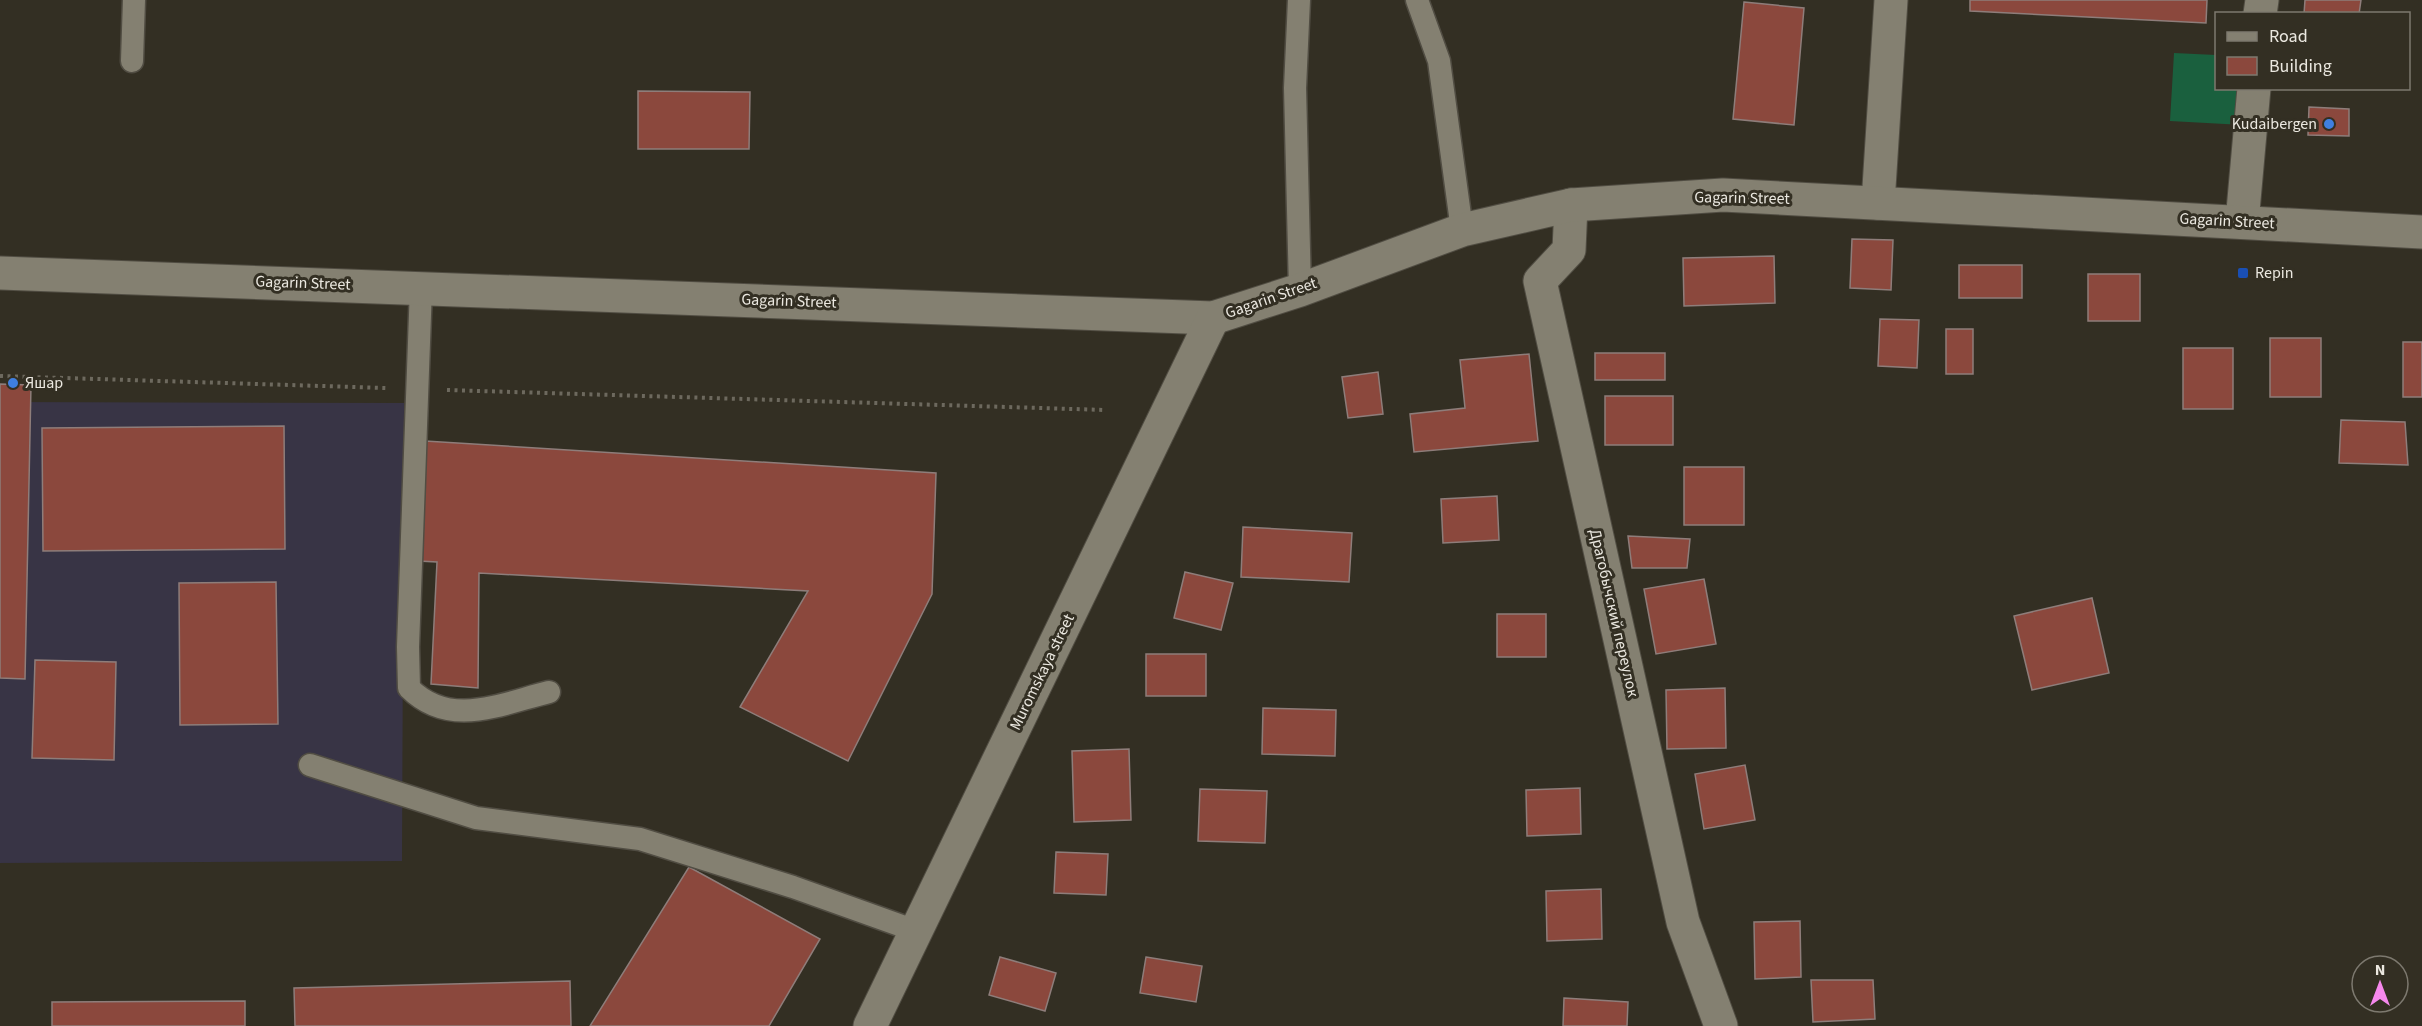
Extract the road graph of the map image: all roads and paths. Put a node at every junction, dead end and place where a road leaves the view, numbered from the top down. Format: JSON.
{"nodes":[{"id":1,"x":134,"y":0,"type":"edge"},
{"id":2,"x":1299,"y":0,"type":"edge"},
{"id":3,"x":1417,"y":0,"type":"edge"},
{"id":4,"x":1891,"y":0,"type":"edge"},
{"id":5,"x":132,"y":61,"type":"dead end"},
{"id":6,"x":2254,"y":90,"type":"edge"},
{"id":7,"x":1878,"y":203,"type":"junction"},
{"id":8,"x":1571,"y":205,"type":"junction"},
{"id":9,"x":2242,"y":222,"type":"junction"},
{"id":10,"x":1462,"y":230,"type":"junction"},
{"id":11,"x":2422,"y":232,"type":"edge"},
{"id":12,"x":0,"y":273,"type":"edge"},
{"id":13,"x":420,"y":287,"type":"junction"},
{"id":14,"x":1300,"y":290,"type":"junction"},
{"id":15,"x":1214,"y":318,"type":"junction"},
{"id":16,"x":0,"y":376,"type":"edge"},
{"id":17,"x":418,"y":389,"type":"junction"},
{"id":18,"x":1106,"y":410,"type":"dead end"},
{"id":19,"x":549,"y":692,"type":"dead end"},
{"id":20,"x":310,"y":765,"type":"dead end"},
{"id":21,"x":916,"y":931,"type":"junction"},
{"id":22,"x":870,"y":1026,"type":"edge"},
{"id":23,"x":1721,"y":1026,"type":"edge"}],
"edges":[{"from":1,"to":5,"type":"lane"},
{"from":2,"to":14,"type":"lane"},
{"from":3,"to":10,"type":"lane"},
{"from":4,"to":7,"type":"main road"},
{"from":6,"to":9,"type":"main road"},
{"from":7,"to":8,"type":"main road","name":"Gagarin Street"},
{"from":7,"to":9,"type":"main road","name":"Gagarin Street"},
{"from":8,"to":10,"type":"main road","name":"Gagarin Street"},
{"from":8,"to":23,"type":"main road","name":"Драгобычский переулок"},
{"from":9,"to":11,"type":"main road","name":"Gagarin Street"},
{"from":10,"to":14,"type":"main road","name":"Gagarin Street"},
{"from":12,"to":13,"type":"main road","name":"Gagarin Street"},
{"from":13,"to":15,"type":"main road","name":"Gagarin Street"},
{"from":13,"to":17,"type":"lane"},
{"from":14,"to":15,"type":"main road","name":"Gagarin Street"},
{"from":15,"to":21,"type":"main road","name":"Muromskaya street"},
{"from":16,"to":17,"type":"path"},
{"from":17,"to":18,"type":"path"},
{"from":17,"to":19,"type":"lane"},
{"from":20,"to":21,"type":"lane"},
{"from":21,"to":22,"type":"main road","name":"Muromskaya street"}]}
